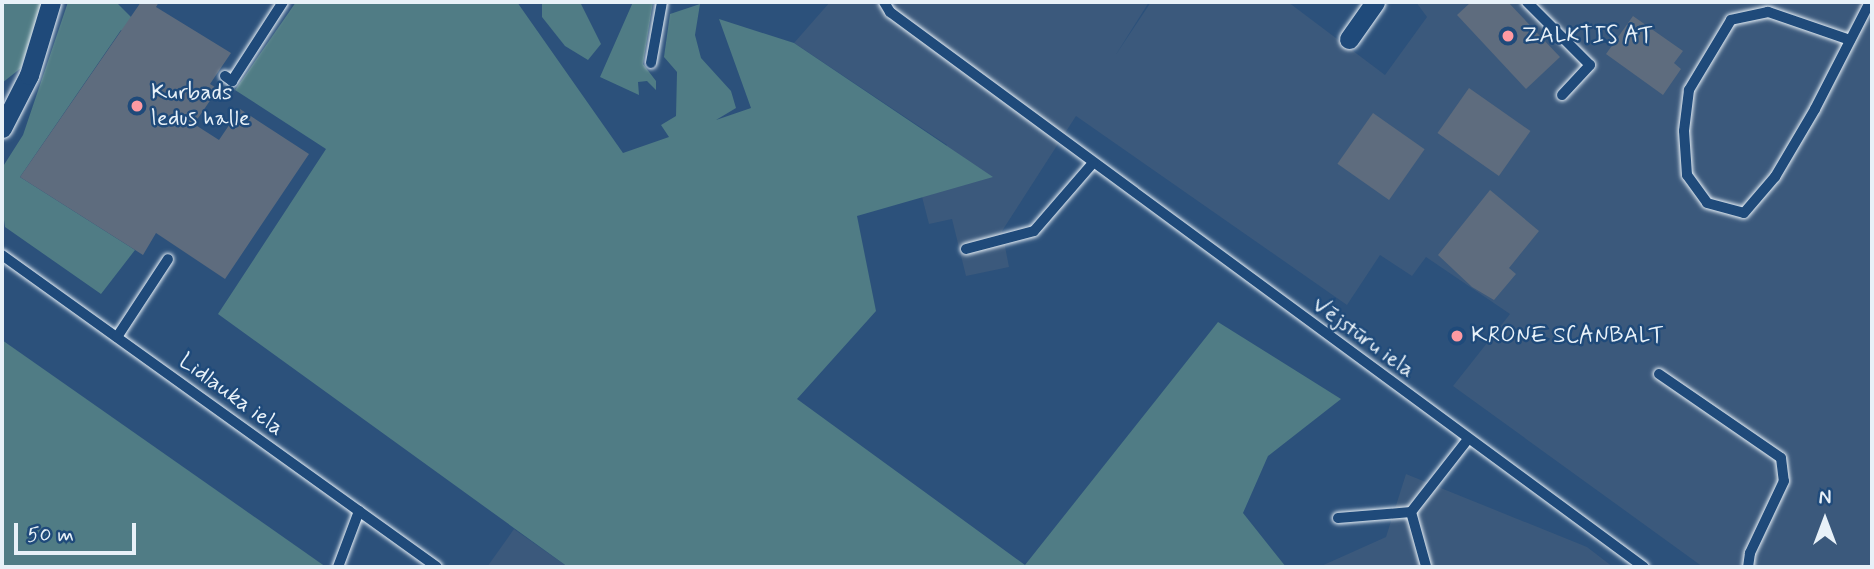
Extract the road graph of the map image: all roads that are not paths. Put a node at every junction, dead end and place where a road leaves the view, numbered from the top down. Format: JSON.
{"nodes":[{"id":1,"x":51,"y":2,"type":"edge"},
{"id":2,"x":283,"y":2,"type":"edge"},
{"id":3,"x":662,"y":2,"type":"edge"},
{"id":4,"x":884,"y":2,"type":"edge"},
{"id":5,"x":1375,"y":2,"type":"edge"},
{"id":6,"x":1528,"y":2,"type":"edge"},
{"id":7,"x":1870,"y":2,"type":"edge"},
{"id":8,"x":1349,"y":39,"type":"dead end"},
{"id":9,"x":1850,"y":40,"type":"junction"},
{"id":10,"x":650,"y":63,"type":"dead end"},
{"id":11,"x":225,"y":76,"type":"dead end"},
{"id":12,"x":1562,"y":95,"type":"dead end"},
{"id":13,"x":2,"y":128,"type":"edge"},
{"id":14,"x":1093,"y":163,"type":"junction"},
{"id":15,"x":966,"y":249,"type":"dead end"},
{"id":16,"x":2,"y":255,"type":"edge"},
{"id":17,"x":168,"y":259,"type":"dead end"},
{"id":18,"x":117,"y":337,"type":"junction"},
{"id":19,"x":1659,"y":374,"type":"dead end"},
{"id":20,"x":1468,"y":439,"type":"junction"},
{"id":21,"x":359,"y":511,"type":"junction"},
{"id":22,"x":1411,"y":512,"type":"junction"},
{"id":23,"x":1338,"y":518,"type":"dead end"},
{"id":24,"x":1426,"y":566,"type":"edge"},
{"id":25,"x":338,"y":567,"type":"edge"},
{"id":26,"x":437,"y":567,"type":"edge"},
{"id":27,"x":1644,"y":567,"type":"edge"},
{"id":28,"x":1748,"y":567,"type":"edge"}],
"edges":[{"from":1,"to":13,"type":"street"},
{"from":2,"to":11,"type":"lane"},
{"from":3,"to":10,"type":"lane"},
{"from":4,"to":14,"type":"lane","name":"Vējstūru iela"},
{"from":5,"to":8,"type":"street"},
{"from":6,"to":12,"type":"lane"},
{"from":7,"to":9,"type":"lane"},
{"from":9,"to":9,"type":"lane"},
{"from":14,"to":15,"type":"lane"},
{"from":14,"to":20,"type":"lane","name":"Vējstūru iela"},
{"from":16,"to":18,"type":"lane","name":"Lidlauka iela"},
{"from":17,"to":18,"type":"lane"},
{"from":18,"to":21,"type":"lane","name":"Lidlauka iela"},
{"from":19,"to":28,"type":"lane"},
{"from":20,"to":22,"type":"lane"},
{"from":20,"to":27,"type":"lane","name":"Vējstūru iela"},
{"from":21,"to":25,"type":"lane"},
{"from":21,"to":26,"type":"lane","name":"Lidlauka iela"},
{"from":22,"to":23,"type":"lane"},
{"from":22,"to":24,"type":"lane"}]}
